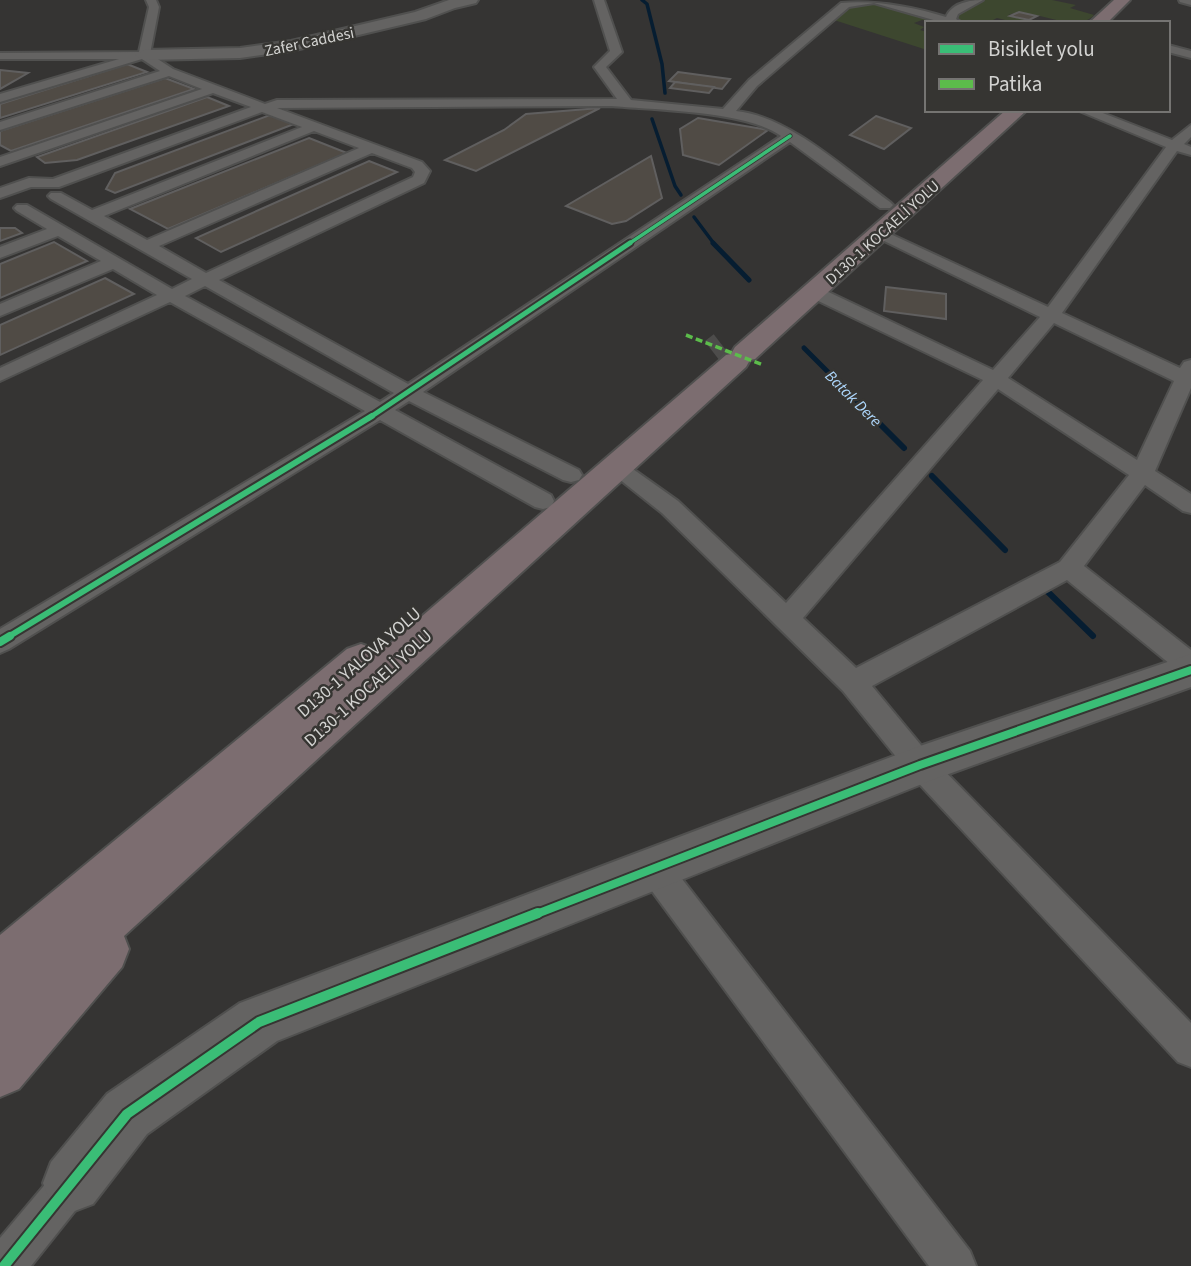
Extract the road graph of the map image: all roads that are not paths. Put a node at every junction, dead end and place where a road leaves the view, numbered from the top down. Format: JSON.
{"nodes":[{"id":1,"x":151,"y":0,"type":"edge"},
{"id":2,"x":471,"y":0,"type":"edge"},
{"id":3,"x":599,"y":0,"type":"edge"},
{"id":4,"x":874,"y":0,"type":"edge"},
{"id":5,"x":978,"y":0,"type":"edge"},
{"id":6,"x":1123,"y":0,"type":"edge"},
{"id":7,"x":1140,"y":0,"type":"edge"},
{"id":8,"x":1184,"y":0,"type":"edge"},
{"id":9,"x":1191,"y":2,"type":"edge"},
{"id":10,"x":954,"y":21,"type":"edge"},
{"id":11,"x":1099,"y":21,"type":"edge"},
{"id":12,"x":1117,"y":21,"type":"edge"},
{"id":13,"x":1170,"y":49,"type":"edge"},
{"id":14,"x":1191,"y":54,"type":"edge"},
{"id":15,"x":144,"y":55,"type":"junction"},
{"id":16,"x":0,"y":57,"type":"edge"},
{"id":17,"x":169,"y":72,"type":"junction"},
{"id":18,"x":213,"y":89,"type":"junction"},
{"id":19,"x":0,"y":98,"type":"edge"},
{"id":20,"x":627,"y":103,"type":"junction"},
{"id":21,"x":263,"y":109,"type":"junction"},
{"id":22,"x":993,"y":112,"type":"edge"},
{"id":23,"x":1016,"y":112,"type":"edge"},
{"id":24,"x":1088,"y":112,"type":"edge"},
{"id":25,"x":727,"y":113,"type":"junction"},
{"id":26,"x":0,"y":126,"type":"edge"},
{"id":27,"x":313,"y":127,"type":"junction"},
{"id":28,"x":1191,"y":129,"type":"edge"},
{"id":29,"x":790,"y":136,"type":"junction"},
{"id":30,"x":371,"y":148,"type":"junction"},
{"id":31,"x":1182,"y":149,"type":"edge"},
{"id":32,"x":0,"y":164,"type":"edge"},
{"id":33,"x":29,"y":182,"type":"junction"},
{"id":34,"x":57,"y":189,"type":"junction"},
{"id":35,"x":4,"y":201,"type":"edge"},
{"id":36,"x":885,"y":205,"type":"junction"},
{"id":37,"x":92,"y":216,"type":"junction"},
{"id":38,"x":58,"y":230,"type":"junction"},
{"id":39,"x":880,"y":235,"type":"junction"},
{"id":40,"x":146,"y":246,"type":"junction"},
{"id":41,"x":0,"y":253,"type":"edge"},
{"id":42,"x":114,"y":262,"type":"junction"},
{"id":43,"x":204,"y":279,"type":"junction"},
{"id":44,"x":814,"y":292,"type":"junction"},
{"id":45,"x":170,"y":295,"type":"junction"},
{"id":46,"x":0,"y":311,"type":"edge"},
{"id":47,"x":1052,"y":314,"type":"junction"},
{"id":48,"x":729,"y":353,"type":"junction"},
{"id":49,"x":1189,"y":375,"type":"edge"},
{"id":50,"x":0,"y":376,"type":"edge"},
{"id":51,"x":996,"y":379,"type":"junction"},
{"id":52,"x":408,"y":393,"type":"junction"},
{"id":53,"x":379,"y":412,"type":"junction"},
{"id":54,"x":615,"y":467,"type":"junction"},
{"id":55,"x":1143,"y":472,"type":"junction"},
{"id":56,"x":571,"y":475,"type":"junction"},
{"id":57,"x":542,"y":501,"type":"junction"},
{"id":58,"x":1191,"y":505,"type":"edge"},
{"id":59,"x":1069,"y":568,"type":"junction"},
{"id":60,"x":787,"y":619,"type":"junction"},
{"id":61,"x":0,"y":642,"type":"edge"},
{"id":62,"x":1191,"y":668,"type":"edge"},
{"id":63,"x":853,"y":683,"type":"junction"},
{"id":64,"x":920,"y":765,"type":"junction"},
{"id":65,"x":181,"y":834,"type":"junction"},
{"id":66,"x":654,"y":868,"type":"junction"},
{"id":67,"x":0,"y":943,"type":"edge"},
{"id":68,"x":0,"y":968,"type":"edge"},
{"id":69,"x":0,"y":1014,"type":"edge"},
{"id":70,"x":1191,"y":1049,"type":"edge"},
{"id":71,"x":0,"y":1070,"type":"edge"},
{"id":72,"x":72,"y":1183,"type":"joint"},
{"id":73,"x":4,"y":1266,"type":"edge"},
{"id":74,"x":954,"y":1266,"type":"edge"}],
"edges":[{"from":1,"to":15,"type":"street"},
{"from":2,"to":15,"type":"street","name":"Zafer Caddesi"},
{"from":3,"to":20,"type":"street"},
{"from":4,"to":10,"type":"street"},
{"from":4,"to":25,"type":"street"},
{"from":5,"to":10,"type":"street"},
{"from":6,"to":11,"type":"highway"},
{"from":7,"to":12,"type":"highway"},
{"from":8,"to":9,"type":"street"},
{"from":13,"to":14,"type":"street"},
{"from":15,"to":16,"type":"street"},
{"from":15,"to":17,"type":"street"},
{"from":15,"to":19,"type":"street"},
{"from":17,"to":18,"type":"street"},
{"from":17,"to":26,"type":"street"},
{"from":18,"to":21,"type":"street"},
{"from":18,"to":32,"type":"street"},
{"from":20,"to":21,"type":"street"},
{"from":20,"to":25,"type":"street"},
{"from":21,"to":27,"type":"street"},
{"from":21,"to":34,"type":"street"},
{"from":22,"to":36,"type":"highway","name":"D130-1 YALOVA YOLU"},
{"from":23,"to":39,"type":"highway","name":"D130-1 KOCAELİ YOLU"},
{"from":24,"to":31,"type":"street"},
{"from":25,"to":29,"type":"street"},
{"from":27,"to":30,"type":"street"},
{"from":27,"to":37,"type":"street"},
{"from":28,"to":31,"type":"street"},
{"from":29,"to":36,"type":"street"},
{"from":29,"to":52,"type":"street"},
{"from":30,"to":40,"type":"street"},
{"from":30,"to":43,"type":"street"},
{"from":31,"to":47,"type":"street"},
{"from":32,"to":33,"type":"street"},
{"from":33,"to":34,"type":"street"},
{"from":33,"to":35,"type":"street"},
{"from":34,"to":35,"type":"street"},
{"from":34,"to":37,"type":"street"},
{"from":35,"to":38,"type":"street"},
{"from":36,"to":48,"type":"highway","name":"D130-1 YALOVA YOLU"},
{"from":37,"to":40,"type":"street"},
{"from":38,"to":41,"type":"street"},
{"from":38,"to":42,"type":"street"},
{"from":39,"to":44,"type":"highway","name":"D130-1 KOCAELİ YOLU"},
{"from":39,"to":47,"type":"street"},
{"from":40,"to":43,"type":"street"},
{"from":42,"to":45,"type":"street"},
{"from":42,"to":46,"type":"street"},
{"from":43,"to":45,"type":"street"},
{"from":43,"to":52,"type":"street"},
{"from":44,"to":48,"type":"highway","name":"D130-1 KOCAELİ YOLU"},
{"from":44,"to":51,"type":"street"},
{"from":45,"to":50,"type":"street"},
{"from":45,"to":53,"type":"street"},
{"from":47,"to":49,"type":"street"},
{"from":47,"to":51,"type":"street"},
{"from":48,"to":54,"type":"highway","name":"D130-1 KOCAELİ YOLU"},
{"from":48,"to":56,"type":"highway","name":"D130-1 YALOVA YOLU"},
{"from":49,"to":55,"type":"street"},
{"from":51,"to":55,"type":"street"},
{"from":51,"to":60,"type":"street"},
{"from":52,"to":53,"type":"street"},
{"from":52,"to":56,"type":"street"},
{"from":53,"to":57,"type":"street"},
{"from":53,"to":61,"type":"street"},
{"from":54,"to":60,"type":"street"},
{"from":54,"to":65,"type":"highway","name":"D130-1 KOCAELİ YOLU"},
{"from":55,"to":58,"type":"street"},
{"from":55,"to":59,"type":"street"},
{"from":56,"to":57,"type":"highway","name":"D130-1 YALOVA YOLU"},
{"from":57,"to":65,"type":"highway","name":"D130-1 YALOVA YOLU"},
{"from":59,"to":62,"type":"street"},
{"from":59,"to":63,"type":"street"},
{"from":60,"to":63,"type":"street"},
{"from":62,"to":64,"type":"street"},
{"from":63,"to":64,"type":"street"},
{"from":64,"to":66,"type":"street"},
{"from":64,"to":70,"type":"street"},
{"from":65,"to":67,"type":"highway"},
{"from":65,"to":68,"type":"highway","name":"D130-1 YALOVA YOLU"},
{"from":65,"to":69,"type":"highway","name":"D130-1 KOCAELİ YOLU"},
{"from":65,"to":71,"type":"highway"},
{"from":66,"to":72,"type":"street"},
{"from":66,"to":74,"type":"street"},
{"from":72,"to":73,"type":"street"}]}
